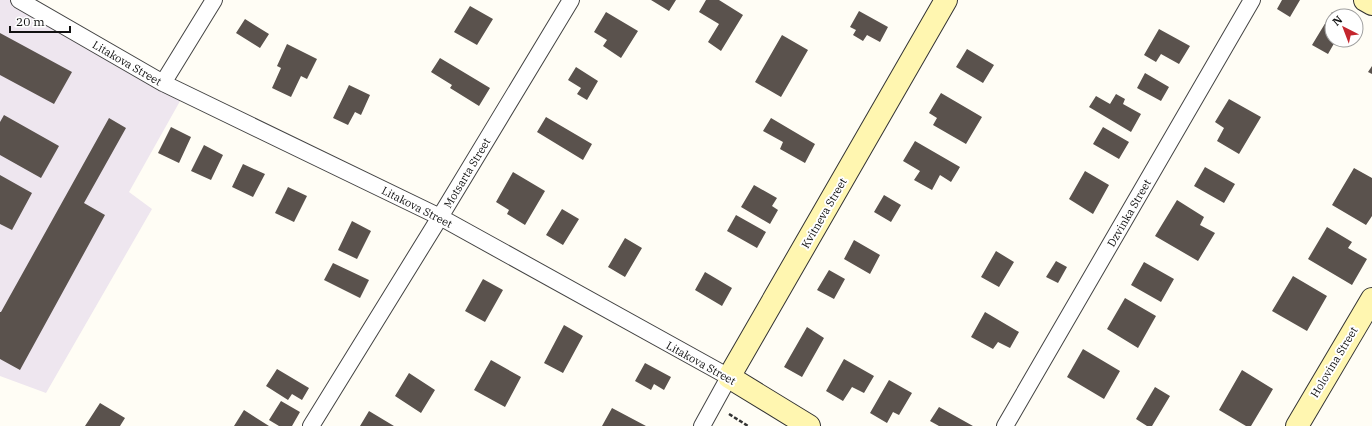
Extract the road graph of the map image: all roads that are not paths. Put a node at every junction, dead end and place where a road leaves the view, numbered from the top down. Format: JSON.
{"nodes":[{"id":1,"x":19,"y":0,"type":"edge"},
{"id":2,"x":214,"y":0,"type":"edge"},
{"id":3,"x":571,"y":0,"type":"edge"},
{"id":4,"x":946,"y":0,"type":"edge"},
{"id":5,"x":1252,"y":0,"type":"edge"},
{"id":6,"x":1365,"y":0,"type":"edge"},
{"id":7,"x":1372,"y":4,"type":"edge"},
{"id":8,"x":163,"y":83,"type":"junction"},
{"id":9,"x":440,"y":217,"type":"junction"},
{"id":10,"x":1372,"y":299,"type":"edge"},
{"id":11,"x":729,"y":378,"type":"junction"},
{"id":12,"x":311,"y":426,"type":"edge"},
{"id":13,"x":702,"y":426,"type":"edge"},
{"id":14,"x":809,"y":426,"type":"edge"},
{"id":15,"x":1005,"y":426,"type":"edge"},
{"id":16,"x":1297,"y":426,"type":"edge"}],
"edges":[{"from":1,"to":8,"type":"street","name":"Litakova Street"},
{"from":2,"to":8,"type":"street"},
{"from":3,"to":9,"type":"street","name":"Motsarta Street"},
{"from":4,"to":11,"type":"main road","name":"Kvitneva Street"},
{"from":5,"to":15,"type":"street","name":"Dzvinka Street"},
{"from":6,"to":7,"type":"main road"},
{"from":8,"to":9,"type":"street","name":"Litakova Street"},
{"from":9,"to":11,"type":"street","name":"Litakova Street"},
{"from":9,"to":12,"type":"street","name":"Motsarta Street"},
{"from":10,"to":16,"type":"main road","name":"Holovina Street"},
{"from":11,"to":13,"type":"street","name":"Kvitneva Street"},
{"from":11,"to":14,"type":"main road","name":"Litakova Street"}]}
